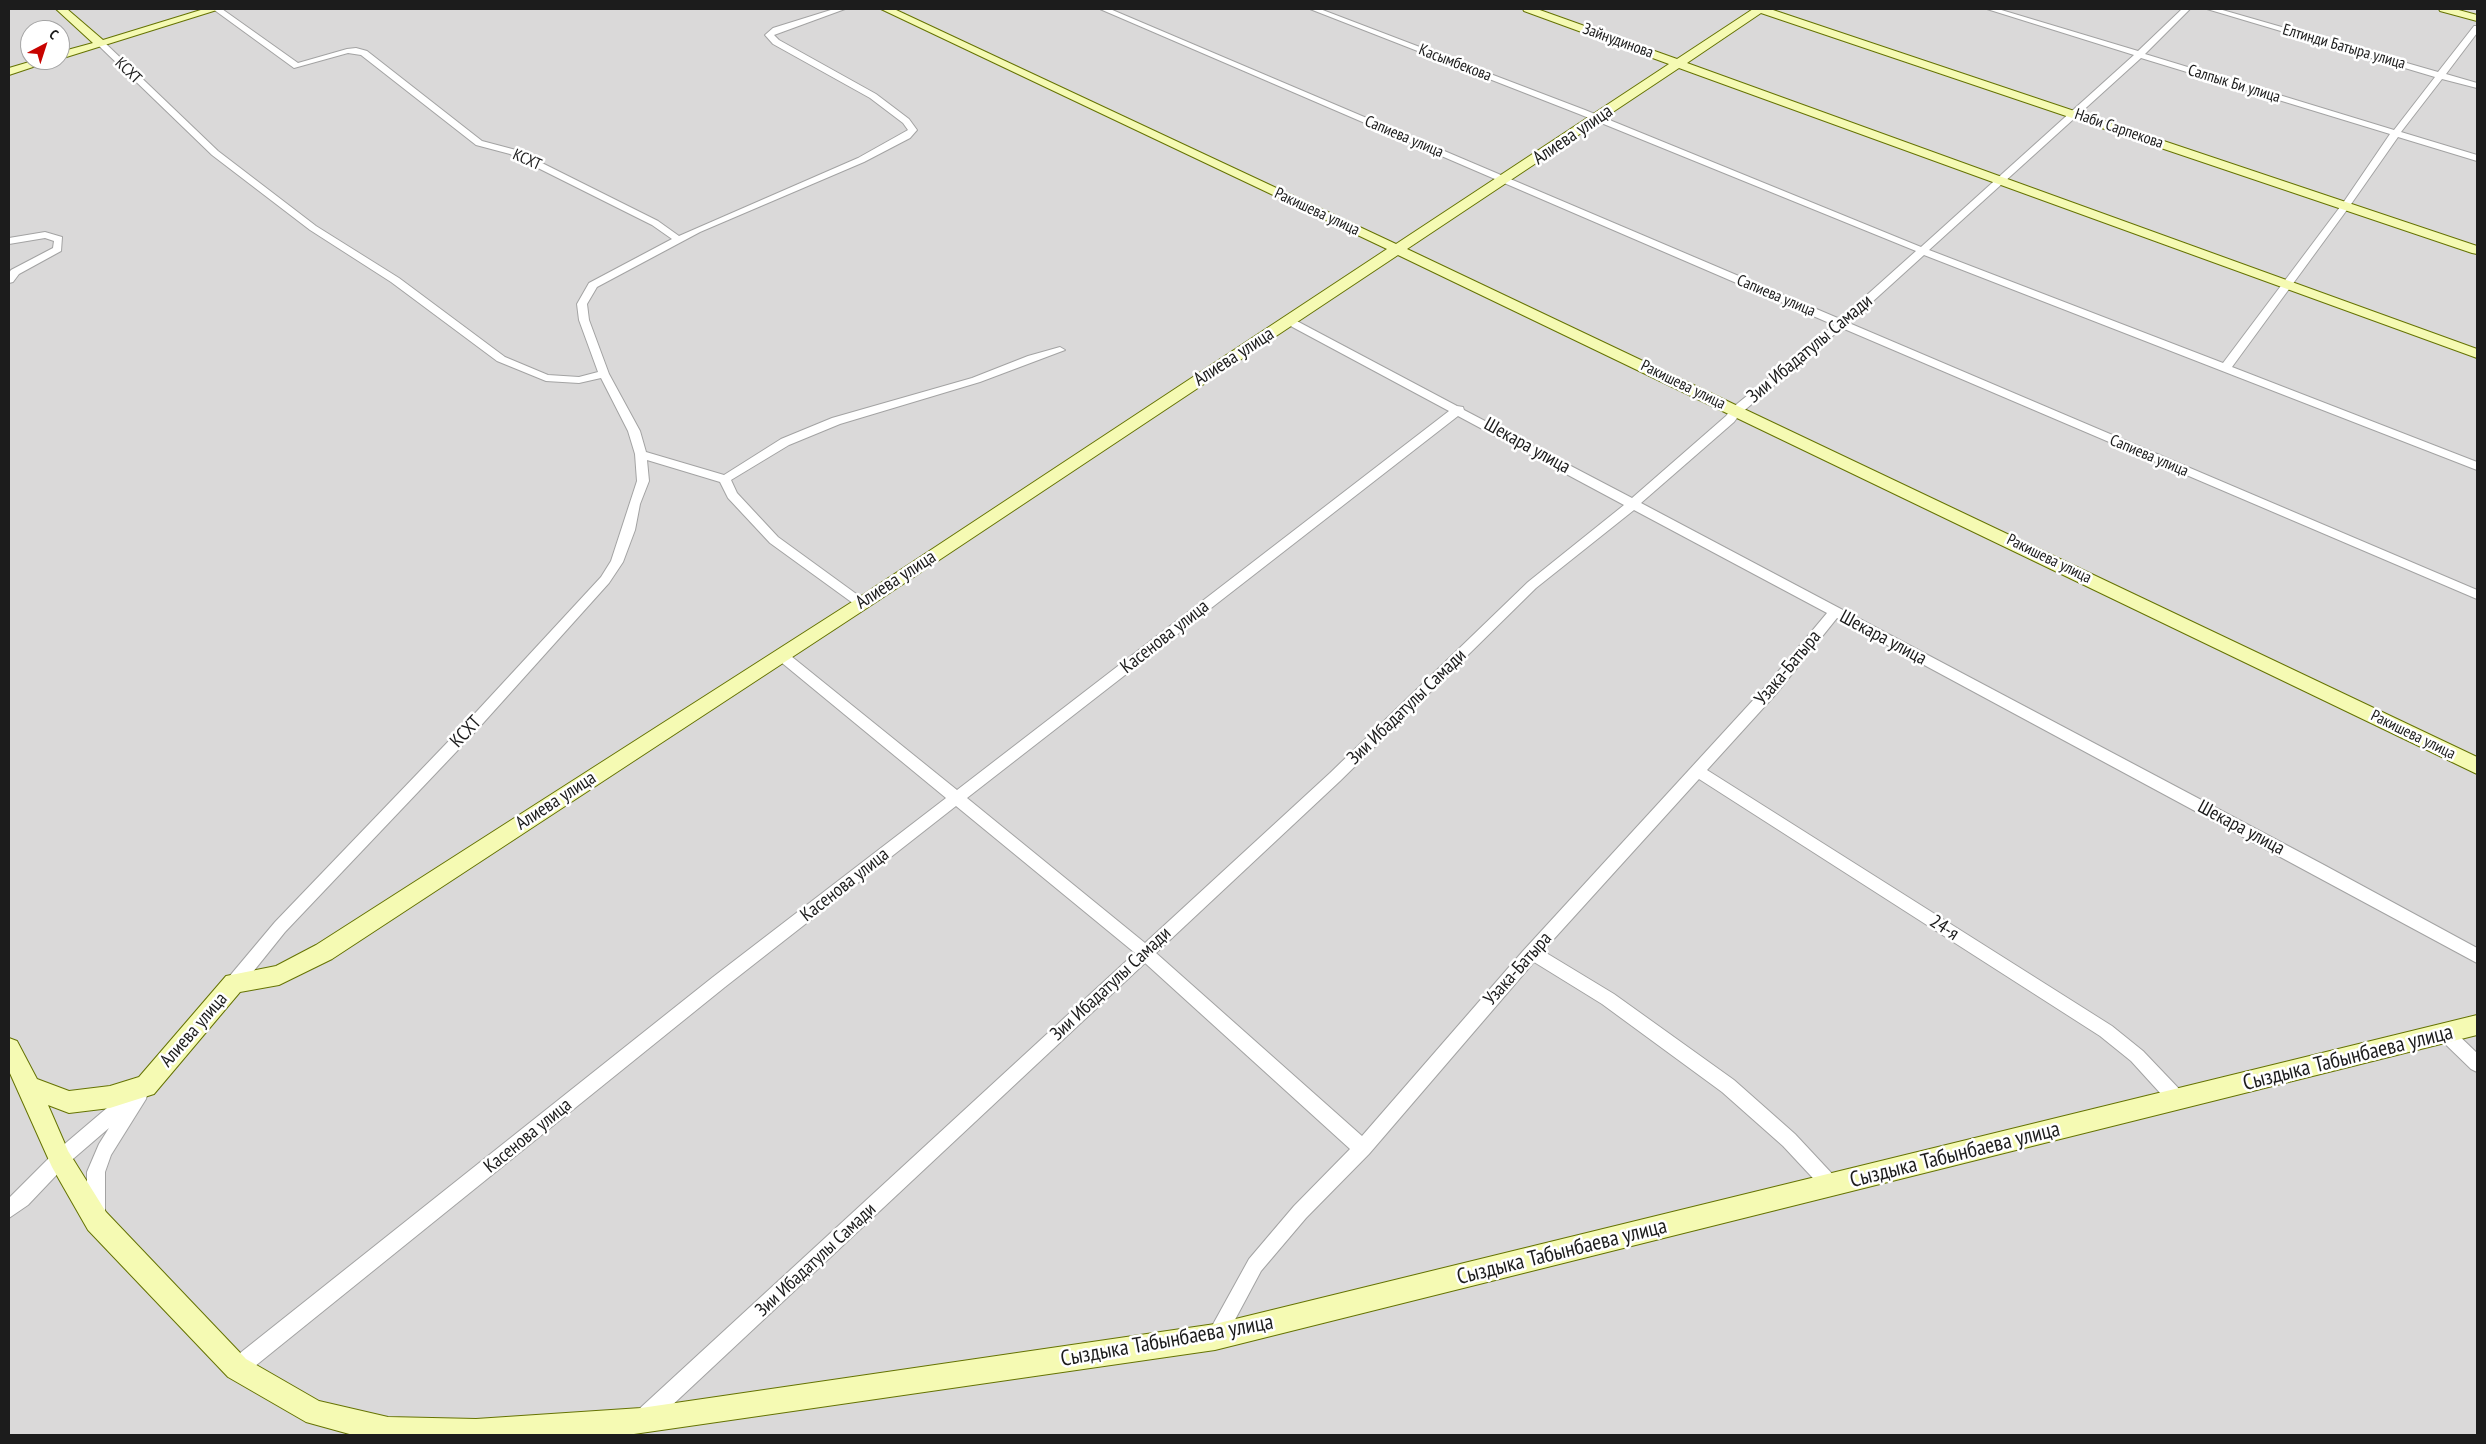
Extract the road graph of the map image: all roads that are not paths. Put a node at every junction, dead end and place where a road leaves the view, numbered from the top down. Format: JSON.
{"nodes":[{"id":1,"x":61,"y":9,"type":"edge"},
{"id":2,"x":216,"y":9,"type":"edge"},
{"id":3,"x":841,"y":9,"type":"edge"},
{"id":4,"x":886,"y":9,"type":"edge"},
{"id":5,"x":1104,"y":9,"type":"edge"},
{"id":6,"x":1314,"y":9,"type":"edge"},
{"id":7,"x":1528,"y":9,"type":"edge"},
{"id":8,"x":1760,"y":9,"type":"edge"},
{"id":9,"x":1991,"y":9,"type":"edge"},
{"id":10,"x":2186,"y":9,"type":"edge"},
{"id":11,"x":2211,"y":9,"type":"edge"},
{"id":12,"x":2444,"y":9,"type":"edge"},
{"id":13,"x":2477,"y":18,"type":"edge"},
{"id":14,"x":2477,"y":28,"type":"edge"},
{"id":15,"x":100,"y":44,"type":"junction"},
{"id":16,"x":70,"y":53,"type":"edge"},
{"id":17,"x":2140,"y":54,"type":"junction"},
{"id":18,"x":1680,"y":63,"type":"junction"},
{"id":19,"x":2441,"y":76,"type":"junction"},
{"id":20,"x":2477,"y":86,"type":"edge"},
{"id":21,"x":2074,"y":114,"type":"junction"},
{"id":22,"x":1596,"y":119,"type":"junction"},
{"id":23,"x":2396,"y":133,"type":"junction"},
{"id":24,"x":2477,"y":158,"type":"edge"},
{"id":25,"x":1505,"y":179,"type":"junction"},
{"id":26,"x":1998,"y":181,"type":"junction"},
{"id":27,"x":2346,"y":205,"type":"junction"},
{"id":28,"x":679,"y":240,"type":"junction"},
{"id":29,"x":9,"y":241,"type":"edge"},
{"id":30,"x":1395,"y":249,"type":"junction"},
{"id":31,"x":1924,"y":250,"type":"junction"},
{"id":32,"x":2477,"y":250,"type":"edge"},
{"id":33,"x":9,"y":280,"type":"edge"},
{"id":34,"x":2286,"y":284,"type":"junction"},
{"id":35,"x":1289,"y":321,"type":"junction"},
{"id":36,"x":1841,"y":324,"type":"junction"},
{"id":37,"x":1060,"y":350,"type":"dead end"},
{"id":38,"x":2477,"y":354,"type":"edge"},
{"id":39,"x":2225,"y":368,"type":"junction"},
{"id":40,"x":604,"y":374,"type":"junction"},
{"id":41,"x":1459,"y":409,"type":"junction"},
{"id":42,"x":1736,"y":411,"type":"junction"},
{"id":43,"x":642,"y":454,"type":"junction"},
{"id":44,"x":2477,"y":466,"type":"edge"},
{"id":45,"x":725,"y":480,"type":"junction"},
{"id":46,"x":1633,"y":504,"type":"junction"},
{"id":47,"x":2477,"y":595,"type":"edge"},
{"id":48,"x":861,"y":604,"type":"junction"},
{"id":49,"x":1835,"y":612,"type":"junction"},
{"id":50,"x":781,"y":655,"type":"junction"},
{"id":51,"x":2477,"y":766,"type":"edge"},
{"id":52,"x":1698,"y":771,"type":"junction"},
{"id":53,"x":956,"y":800,"type":"junction"},
{"id":54,"x":1145,"y":952,"type":"junction"},
{"id":55,"x":1532,"y":953,"type":"junction"},
{"id":56,"x":2477,"y":956,"type":"edge"},
{"id":57,"x":234,"y":983,"type":"junction"},
{"id":58,"x":2477,"y":1025,"type":"edge"},
{"id":59,"x":2446,"y":1034,"type":"junction"},
{"id":60,"x":9,"y":1048,"type":"edge"},
{"id":61,"x":2477,"y":1064,"type":"edge"},
{"id":62,"x":29,"y":1086,"type":"junction"},
{"id":63,"x":146,"y":1086,"type":"junction"},
{"id":64,"x":2178,"y":1100,"type":"junction"},
{"id":65,"x":1363,"y":1148,"type":"junction"},
{"id":66,"x":60,"y":1159,"type":"junction"},
{"id":67,"x":1831,"y":1185,"type":"junction"},
{"id":68,"x":9,"y":1209,"type":"edge"},
{"id":69,"x":96,"y":1221,"type":"junction"},
{"id":70,"x":1215,"y":1337,"type":"junction"},
{"id":71,"x":237,"y":1368,"type":"junction"},
{"id":72,"x":641,"y":1421,"type":"junction"}],
"edges":[{"from":1,"to":15,"type":"street"},
{"from":2,"to":15,"type":"street"},
{"from":2,"to":28,"type":"street","name":"КСХТ"},
{"from":3,"to":28,"type":"street"},
{"from":4,"to":30,"type":"street","name":"Ракишева улица"},
{"from":5,"to":25,"type":"street","name":"Сапиева улица"},
{"from":6,"to":22,"type":"street","name":"Касымбекова"},
{"from":7,"to":18,"type":"street","name":"Зайнудинова"},
{"from":8,"to":18,"type":"street","name":"Алиева улица"},
{"from":8,"to":21,"type":"street","name":"Наби Сарпекова"},
{"from":9,"to":17,"type":"street","name":"Салпык Би улица"},
{"from":10,"to":17,"type":"street","name":"Зии Ибадатулы Самади"},
{"from":11,"to":19,"type":"street","name":"Елтинди Батыра улица"},
{"from":12,"to":13,"type":"street"},
{"from":14,"to":19,"type":"street"},
{"from":15,"to":16,"type":"street"},
{"from":15,"to":40,"type":"street","name":"КСХТ"},
{"from":17,"to":21,"type":"street","name":"Зии Ибадатулы Самади"},
{"from":17,"to":23,"type":"street","name":"Салпык Би улица"},
{"from":18,"to":22,"type":"street","name":"Алиева улица"},
{"from":18,"to":26,"type":"street"},
{"from":19,"to":20,"type":"street","name":"Елтинди Батыра улица"},
{"from":19,"to":23,"type":"street"},
{"from":21,"to":26,"type":"street","name":"Зии Ибадатулы Самади"},
{"from":21,"to":27,"type":"street","name":"Наби Сарпекова"},
{"from":22,"to":25,"type":"street","name":"Алиева улица"},
{"from":22,"to":31,"type":"street","name":"Касымбекова"},
{"from":23,"to":24,"type":"street","name":"Салпык Би улица"},
{"from":23,"to":27,"type":"street"},
{"from":25,"to":30,"type":"street","name":"Алиева улица"},
{"from":25,"to":36,"type":"street","name":"Сапиева улица"},
{"from":26,"to":31,"type":"street","name":"Зии Ибадатулы Самади"},
{"from":26,"to":34,"type":"street"},
{"from":27,"to":32,"type":"street","name":"Наби Сарпекова"},
{"from":27,"to":34,"type":"street"},
{"from":28,"to":40,"type":"street","name":"КСХТ"},
{"from":29,"to":33,"type":"street"},
{"from":30,"to":35,"type":"street","name":"Алиева улица"},
{"from":30,"to":42,"type":"street","name":"Ракишева улица"},
{"from":31,"to":36,"type":"street","name":"Зии Ибадатулы Самади"},
{"from":31,"to":39,"type":"street","name":"Касымбекова"},
{"from":34,"to":38,"type":"street"},
{"from":34,"to":39,"type":"street"},
{"from":35,"to":41,"type":"street","name":"Шекара улица"},
{"from":35,"to":48,"type":"street","name":"Алиева улица"},
{"from":36,"to":42,"type":"street","name":"Зии Ибадатулы Самади"},
{"from":36,"to":47,"type":"street","name":"Сапиева улица"},
{"from":37,"to":45,"type":"street"},
{"from":39,"to":44,"type":"street","name":"Касымбекова"},
{"from":40,"to":43,"type":"street","name":"КСХТ"},
{"from":41,"to":46,"type":"street","name":"Шекара улица"},
{"from":41,"to":53,"type":"street","name":"Касенова улица"},
{"from":42,"to":46,"type":"street","name":"Зии Ибадатулы Самади"},
{"from":42,"to":51,"type":"street","name":"Ракишева улица"},
{"from":43,"to":45,"type":"street"},
{"from":43,"to":57,"type":"street","name":"КСХТ"},
{"from":45,"to":48,"type":"street"},
{"from":46,"to":49,"type":"street","name":"Шекара улица"},
{"from":46,"to":54,"type":"street","name":"Зии Ибадатулы Самади"},
{"from":48,"to":50,"type":"street","name":"Алиева улица"},
{"from":49,"to":52,"type":"street","name":"Узака-Батыра"},
{"from":49,"to":56,"type":"street","name":"Шекара улица"},
{"from":50,"to":53,"type":"street"},
{"from":50,"to":57,"type":"street","name":"Алиева улица"},
{"from":52,"to":55,"type":"street","name":"Узака-Батыра"},
{"from":52,"to":64,"type":"street","name":"24-я"},
{"from":53,"to":54,"type":"street"},
{"from":53,"to":71,"type":"street","name":"Касенова улица"},
{"from":54,"to":65,"type":"street"},
{"from":54,"to":72,"type":"street","name":"Зии Ибадатулы Самади"},
{"from":55,"to":65,"type":"street","name":"Узака-Батыра"},
{"from":55,"to":67,"type":"street"},
{"from":57,"to":63,"type":"street","name":"Алиева улица"},
{"from":58,"to":59,"type":"street","name":"Сыздыка Табынбаева улица"},
{"from":59,"to":61,"type":"street"},
{"from":59,"to":64,"type":"street","name":"Сыздыка Табынбаева улица"},
{"from":60,"to":62,"type":"street","name":"Сыздыка Табынбаева улица"},
{"from":62,"to":63,"type":"street","name":"Алиева улица"},
{"from":62,"to":66,"type":"street","name":"Сыздыка Табынбаева улица"},
{"from":63,"to":66,"type":"street"},
{"from":63,"to":69,"type":"street"},
{"from":64,"to":67,"type":"street","name":"Сыздыка Табынбаева улица"},
{"from":65,"to":70,"type":"street","name":"Узака-Батыра"},
{"from":66,"to":68,"type":"street"},
{"from":66,"to":69,"type":"street","name":"Сыздыка Табынбаева улица"},
{"from":67,"to":70,"type":"street","name":"Сыздыка Табынбаева улица"},
{"from":69,"to":71,"type":"street","name":"Сыздыка Табынбаева улица"},
{"from":70,"to":72,"type":"street","name":"Сыздыка Табынбаева улица"},
{"from":71,"to":72,"type":"street","name":"Сыздыка Табынбаева улица"}]}
